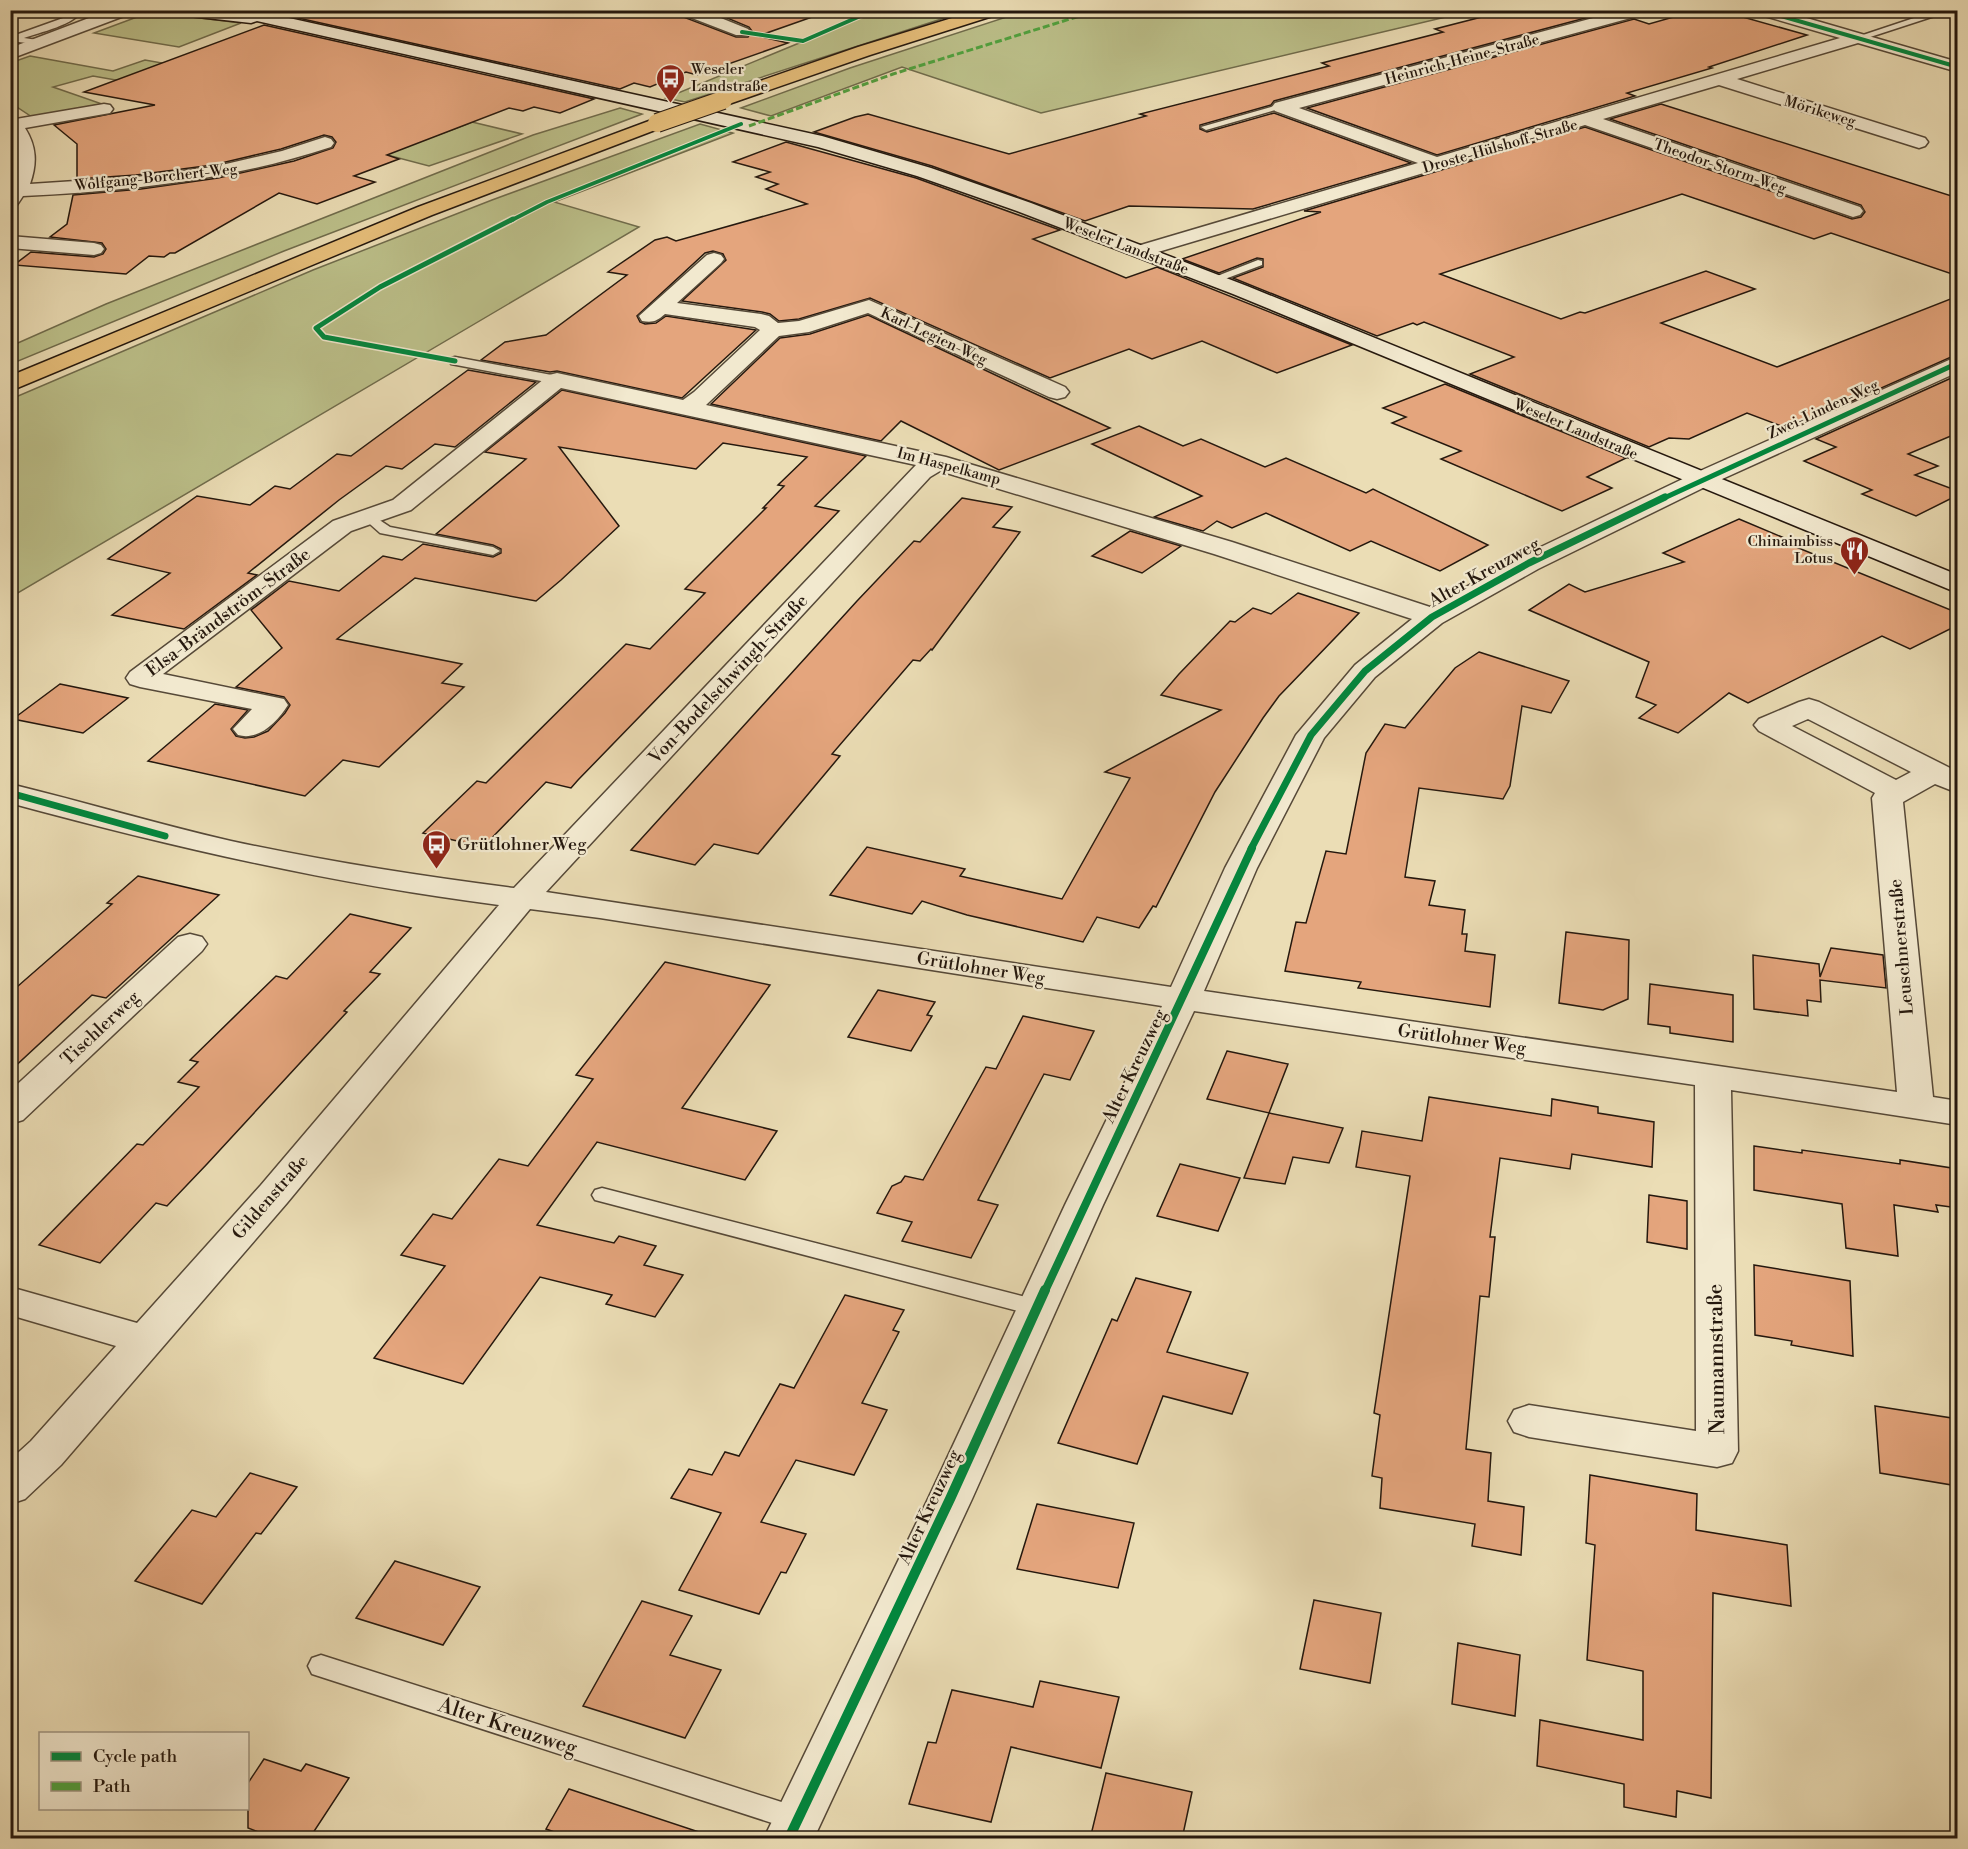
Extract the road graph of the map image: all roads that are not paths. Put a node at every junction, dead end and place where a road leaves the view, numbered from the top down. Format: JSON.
{"nodes":[{"id":1,"x":78,"y":10,"type":"edge"},
{"id":2,"x":126,"y":10,"type":"edge"},
{"id":3,"x":180,"y":10,"type":"edge"},
{"id":4,"x":229,"y":10,"type":"edge"},
{"id":5,"x":685,"y":10,"type":"edge"},
{"id":6,"x":729,"y":10,"type":"edge"},
{"id":7,"x":996,"y":10,"type":"edge"},
{"id":8,"x":1643,"y":10,"type":"edge"},
{"id":9,"x":1760,"y":10,"type":"edge"},
{"id":10,"x":1949,"y":10,"type":"edge"},
{"id":11,"x":259,"y":19,"type":"junction"},
{"id":12,"x":712,"y":21,"type":"junction"},
{"id":13,"x":742,"y":32,"type":"dead end"},
{"id":14,"x":1858,"y":38,"type":"junction"},
{"id":15,"x":41,"y":43,"type":"junction"},
{"id":16,"x":10,"y":54,"type":"edge"},
{"id":17,"x":1958,"y":67,"type":"edge"},
{"id":18,"x":1721,"y":80,"type":"junction"},
{"id":19,"x":1281,"y":107,"type":"junction"},
{"id":20,"x":104,"y":109,"type":"dead end"},
{"id":21,"x":1588,"y":120,"type":"junction"},
{"id":22,"x":12,"y":124,"type":"edge"},
{"id":23,"x":1206,"y":127,"type":"dead end"},
{"id":24,"x":1919,"y":142,"type":"dead end"},
{"id":25,"x":325,"y":143,"type":"dead end"},
{"id":26,"x":1439,"y":164,"type":"junction"},
{"id":27,"x":15,"y":196,"type":"edge"},
{"id":28,"x":1853,"y":211,"type":"dead end"},
{"id":29,"x":10,"y":242,"type":"edge"},
{"id":30,"x":94,"y":249,"type":"dead end"},
{"id":31,"x":1141,"y":251,"type":"junction"},
{"id":32,"x":714,"y":259,"type":"dead end"},
{"id":33,"x":1258,"y":263,"type":"dead end"},
{"id":34,"x":1213,"y":280,"type":"junction"},
{"id":35,"x":773,"y":330,"type":"junction"},
{"id":36,"x":455,"y":361,"type":"dead end"},
{"id":37,"x":1958,"y":363,"type":"edge"},
{"id":38,"x":558,"y":380,"type":"junction"},
{"id":39,"x":10,"y":384,"type":"edge"},
{"id":40,"x":1057,"y":392,"type":"dead end"},
{"id":41,"x":688,"y":407,"type":"junction"},
{"id":42,"x":937,"y":462,"type":"junction"},
{"id":43,"x":1700,"y":480,"type":"junction"},
{"id":44,"x":369,"y":517,"type":"junction"},
{"id":45,"x":493,"y":551,"type":"dead end"},
{"id":46,"x":1958,"y":585,"type":"edge"},
{"id":47,"x":1432,"y":617,"type":"junction"},
{"id":48,"x":248,"y":729,"type":"dead end"},
{"id":49,"x":1946,"y":778,"type":"edge"},
{"id":50,"x":1895,"y":792,"type":"junction"},
{"id":51,"x":10,"y":793,"type":"edge"},
{"id":52,"x":522,"y":898,"type":"junction"},
{"id":53,"x":190,"y":944,"type":"dead end"},
{"id":54,"x":1183,"y":999,"type":"junction"},
{"id":55,"x":1713,"y":1077,"type":"junction"},
{"id":56,"x":1916,"y":1106,"type":"junction"},
{"id":57,"x":10,"y":1112,"type":"edge"},
{"id":58,"x":1958,"y":1113,"type":"edge"},
{"id":59,"x":602,"y":1195,"type":"dead end"},
{"id":60,"x":10,"y":1301,"type":"edge"},
{"id":61,"x":1037,"y":1308,"type":"junction"},
{"id":62,"x":146,"y":1340,"type":"junction"},
{"id":63,"x":1529,"y":1421,"type":"dead end"},
{"id":64,"x":10,"y":1487,"type":"edge"},
{"id":65,"x":321,"y":1666,"type":"dead end"},
{"id":66,"x":793,"y":1829,"type":"edge"}],
"edges":[{"from":1,"to":15,"type":"lane"},
{"from":2,"to":15,"type":"street"},
{"from":3,"to":11,"type":"street","name":"Weseler Landstraße"},
{"from":4,"to":11,"type":"street","name":"Weseler Landstraße"},
{"from":5,"to":12,"type":"street"},
{"from":6,"to":12,"type":"street"},
{"from":7,"to":39,"type":"main road","bridge":true},
{"from":8,"to":19,"type":"street","name":"Heinrich-Heine-Straße"},
{"from":9,"to":14,"type":"street"},
{"from":10,"to":14,"type":"lane"},
{"from":11,"to":31,"type":"street","name":"Weseler Landstraße"},
{"from":12,"to":13,"type":"street"},
{"from":14,"to":17,"type":"street"},
{"from":14,"to":18,"type":"street","name":"Droste-Hülshoff-Straße"},
{"from":15,"to":16,"type":"street"},
{"from":18,"to":21,"type":"street","name":"Droste-Hülshoff-Straße"},
{"from":18,"to":24,"type":"street","name":"Mörikeweg"},
{"from":19,"to":23,"type":"lane","name":"Heinrich-Heine-Straße"},
{"from":19,"to":26,"type":"street"},
{"from":20,"to":22,"type":"street"},
{"from":21,"to":26,"type":"street","name":"Droste-Hülshoff-Straße"},
{"from":21,"to":28,"type":"street","name":"Theodor-Storm-Weg"},
{"from":22,"to":27,"type":"street"},
{"from":25,"to":27,"type":"street","name":"Wolfgang-Borchert-Weg"},
{"from":26,"to":31,"type":"street","name":"Droste-Hülshoff-Straße"},
{"from":29,"to":30,"type":"street"},
{"from":31,"to":34,"type":"street","name":"Weseler Landstraße"},
{"from":32,"to":35,"type":"street","name":"Karl-Legien-Weg"},
{"from":33,"to":34,"type":"lane"},
{"from":34,"to":43,"type":"street","name":"Weseler Landstraße"},
{"from":35,"to":40,"type":"street","name":"Karl-Legien-Weg"},
{"from":35,"to":41,"type":"street"},
{"from":36,"to":38,"type":"lane","name":"Im Haspelkamp"},
{"from":37,"to":43,"type":"street","name":"Zwei-Linden-Weg"},
{"from":38,"to":41,"type":"street","name":"Im Haspelkamp"},
{"from":38,"to":44,"type":"street","name":"Elsa-Brändström-Straße"},
{"from":41,"to":42,"type":"street","name":"Im Haspelkamp"},
{"from":42,"to":47,"type":"street","name":"Im Haspelkamp"},
{"from":42,"to":52,"type":"street","name":"Von-Bodelschwingh-Straße"},
{"from":43,"to":46,"type":"street","name":"Weseler Landstraße"},
{"from":43,"to":47,"type":"street","name":"Alter Kreuzweg"},
{"from":44,"to":45,"type":"lane"},
{"from":44,"to":48,"type":"street","name":"Elsa-Brändström-Straße"},
{"from":47,"to":54,"type":"street","name":"Alter Kreuzweg"},
{"from":49,"to":50,"type":"street"},
{"from":49,"to":50,"type":"street"},
{"from":50,"to":56,"type":"street","name":"Leuschnerstraße"},
{"from":51,"to":52,"type":"street","name":"Grütlohner Weg"},
{"from":52,"to":54,"type":"street","name":"Grütlohner Weg"},
{"from":52,"to":62,"type":"street","name":"Gildenstraße"},
{"from":53,"to":57,"type":"street","name":"Tischlerweg"},
{"from":54,"to":55,"type":"street","name":"Grütlohner Weg"},
{"from":54,"to":61,"type":"street","name":"Alter Kreuzweg"},
{"from":55,"to":56,"type":"street","name":"Grütlohner Weg"},
{"from":55,"to":63,"type":"street","name":"Naumannstraße"},
{"from":56,"to":58,"type":"street","name":"Grütlohner Weg"},
{"from":59,"to":61,"type":"lane"},
{"from":60,"to":62,"type":"street"},
{"from":61,"to":66,"type":"street","name":"Alter Kreuzweg"},
{"from":62,"to":64,"type":"street","name":"Gildenstraße"},
{"from":65,"to":66,"type":"lane","name":"Alter Kreuzweg"}]}
